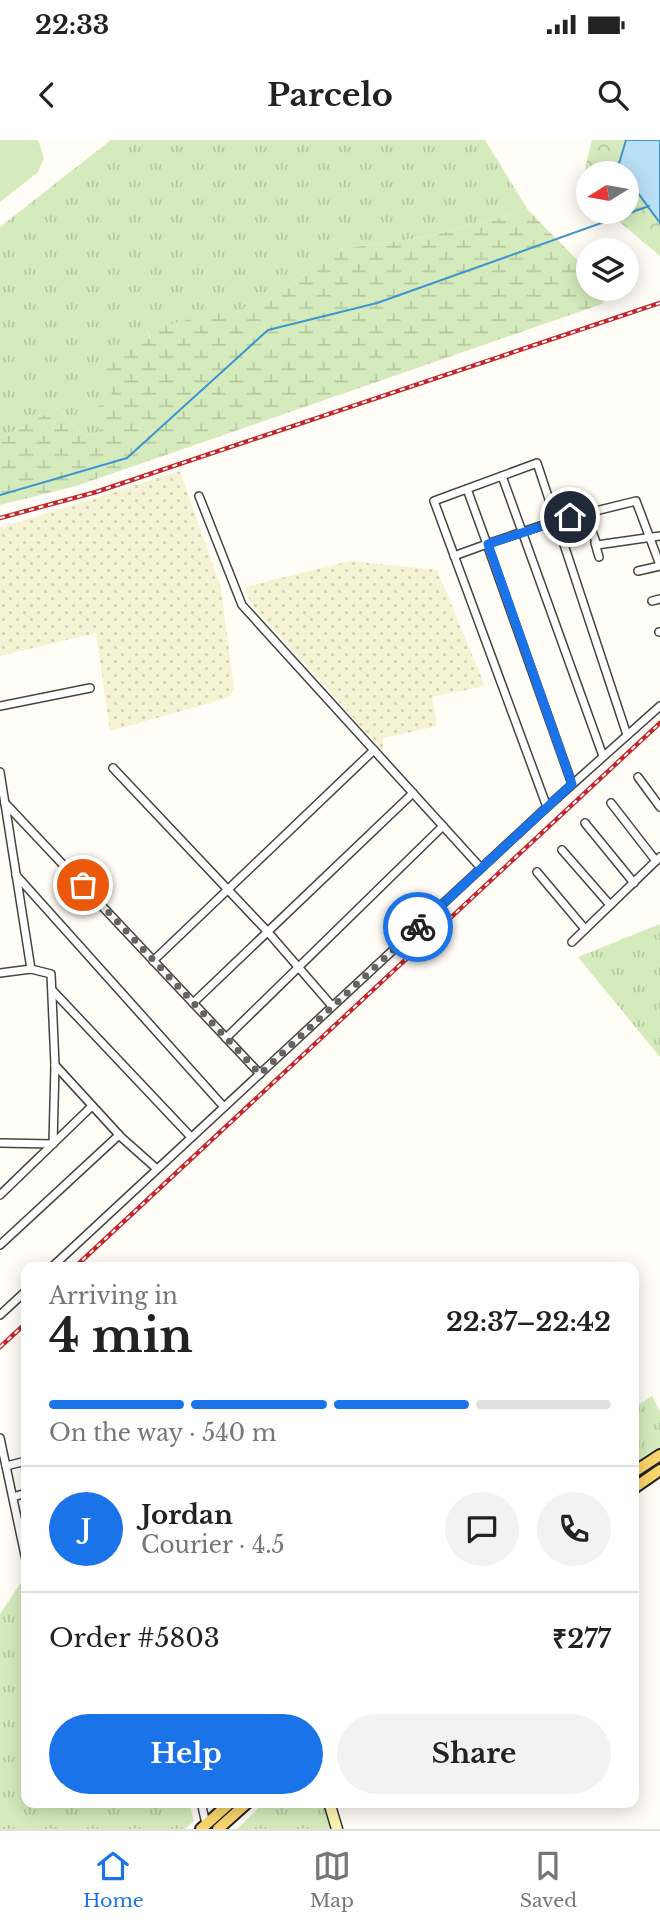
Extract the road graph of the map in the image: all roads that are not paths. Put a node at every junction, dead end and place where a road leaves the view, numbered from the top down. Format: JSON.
{"nodes":[{"id":1,"x":502,"y":476,"type":"junction"},
{"id":2,"x":467,"y":489,"type":"junction"},
{"id":3,"x":199,"y":496,"type":"dead end"},
{"id":4,"x":585,"y":512,"type":"junction"},
{"id":5,"x":555,"y":521,"type":"junction"},
{"id":6,"x":522,"y":532,"type":"junction"},
{"id":7,"x":660,"y":536,"type":"edge"},
{"id":8,"x":650,"y":539,"type":"junction"},
{"id":9,"x":595,"y":543,"type":"junction"},
{"id":10,"x":488,"y":544,"type":"junction"},
{"id":11,"x":454,"y":556,"type":"junction"},
{"id":12,"x":599,"y":557,"type":"dead end"},
{"id":13,"x":660,"y":566,"type":"edge"},
{"id":14,"x":638,"y":571,"type":"dead end"},
{"id":15,"x":90,"y":688,"type":"dead end"},
{"id":16,"x":0,"y":706,"type":"edge"},
{"id":17,"x":660,"y":706,"type":"edge"},
{"id":18,"x":627,"y":735,"type":"junction"},
{"id":19,"x":373,"y":750,"type":"junction"},
{"id":20,"x":603,"y":756,"type":"junction"},
{"id":21,"x":113,"y":768,"type":"dead end"},
{"id":22,"x":0,"y":772,"type":"edge"},
{"id":23,"x":638,"y":777,"type":"dead end"},
{"id":24,"x":572,"y":784,"type":"junction"},
{"id":25,"x":413,"y":793,"type":"junction"},
{"id":26,"x":5,"y":803,"type":"junction"},
{"id":27,"x":611,"y":803,"type":"dead end"},
{"id":28,"x":547,"y":807,"type":"junction"},
{"id":29,"x":660,"y":807,"type":"edge"},
{"id":30,"x":585,"y":823,"type":"dead end"},
{"id":31,"x":443,"y":826,"type":"junction"},
{"id":32,"x":562,"y":850,"type":"dead end"},
{"id":33,"x":658,"y":859,"type":"edge"},
{"id":34,"x":481,"y":868,"type":"junction"},
{"id":35,"x":537,"y":872,"type":"dead end"},
{"id":36,"x":16,"y":876,"type":"junction"},
{"id":37,"x":634,"y":883,"type":"junction"},
{"id":38,"x":226,"y":890,"type":"junction"},
{"id":39,"x":610,"y":905,"type":"junction"},
{"id":40,"x":585,"y":929,"type":"junction"},
{"id":41,"x":267,"y":931,"type":"junction"},
{"id":42,"x":572,"y":942,"type":"dead end"},
{"id":43,"x":153,"y":961,"type":"junction"},
{"id":44,"x":299,"y":967,"type":"junction"},
{"id":45,"x":31,"y":969,"type":"junction"},
{"id":46,"x":0,"y":972,"type":"edge"},
{"id":47,"x":53,"y":991,"type":"junction"},
{"id":48,"x":192,"y":1003,"type":"junction"},
{"id":49,"x":332,"y":1006,"type":"junction"},
{"id":50,"x":226,"y":1038,"type":"junction"},
{"id":51,"x":55,"y":1065,"type":"junction"},
{"id":52,"x":260,"y":1074,"type":"junction"},
{"id":53,"x":92,"y":1106,"type":"junction"},
{"id":54,"x":224,"y":1107,"type":"junction"},
{"id":55,"x":119,"y":1135,"type":"junction"},
{"id":56,"x":191,"y":1137,"type":"junction"},
{"id":57,"x":0,"y":1143,"type":"edge"},
{"id":58,"x":52,"y":1144,"type":"junction"},
{"id":59,"x":157,"y":1169,"type":"junction"},
{"id":60,"x":0,"y":1195,"type":"edge"},
{"id":61,"x":0,"y":1245,"type":"edge"},
{"id":62,"x":57,"y":1262,"type":"edge"},
{"id":63,"x":21,"y":1296,"type":"edge"},
{"id":64,"x":0,"y":1315,"type":"edge"},
{"id":65,"x":0,"y":1438,"type":"edge"},
{"id":66,"x":660,"y":1455,"type":"edge"},
{"id":67,"x":21,"y":1462,"type":"edge"},
{"id":68,"x":6,"y":1466,"type":"junction"},
{"id":69,"x":639,"y":1469,"type":"edge"},
{"id":70,"x":660,"y":1470,"type":"edge"},
{"id":71,"x":639,"y":1485,"type":"edge"},
{"id":72,"x":21,"y":1495,"type":"edge"},
{"id":73,"x":13,"y":1497,"type":"junction"},
{"id":74,"x":21,"y":1519,"type":"edge"},
{"id":75,"x":202,"y":1808,"type":"edge"},
{"id":76,"x":225,"y":1808,"type":"edge"},
{"id":77,"x":241,"y":1808,"type":"edge"},
{"id":78,"x":330,"y":1808,"type":"edge"},
{"id":79,"x":204,"y":1827,"type":"edge"},
{"id":80,"x":218,"y":1829,"type":"edge"},
{"id":81,"x":337,"y":1829,"type":"edge"}],
"edges":[{"from":1,"to":2,"type":"street"},
{"from":1,"to":5,"type":"street"},
{"from":1,"to":6,"type":"street"},
{"from":2,"to":10,"type":"street"},
{"from":2,"to":11,"type":"street"},
{"from":3,"to":19,"type":"street"},
{"from":4,"to":5,"type":"street"},
{"from":4,"to":8,"type":"street"},
{"from":4,"to":9,"type":"street"},
{"from":5,"to":6,"type":"street"},
{"from":5,"to":18,"type":"street"},
{"from":6,"to":10,"type":"street"},
{"from":6,"to":20,"type":"street"},
{"from":7,"to":8,"type":"street"},
{"from":8,"to":9,"type":"street"},
{"from":8,"to":13,"type":"street"},
{"from":9,"to":12,"type":"street"},
{"from":10,"to":11,"type":"street"},
{"from":10,"to":24,"type":"street"},
{"from":11,"to":28,"type":"street"},
{"from":13,"to":14,"type":"street"},
{"from":15,"to":16,"type":"street"},
{"from":17,"to":18,"type":"street"},
{"from":18,"to":20,"type":"street"},
{"from":19,"to":25,"type":"street"},
{"from":19,"to":38,"type":"street"},
{"from":20,"to":24,"type":"street"},
{"from":21,"to":38,"type":"street"},
{"from":22,"to":26,"type":"street"},
{"from":23,"to":29,"type":"street"},
{"from":24,"to":28,"type":"street"},
{"from":25,"to":31,"type":"street"},
{"from":25,"to":41,"type":"street"},
{"from":26,"to":36,"type":"street"},
{"from":26,"to":43,"type":"street"},
{"from":27,"to":33,"type":"street"},
{"from":28,"to":34,"type":"street"},
{"from":30,"to":37,"type":"street"},
{"from":31,"to":34,"type":"street"},
{"from":31,"to":44,"type":"street"},
{"from":32,"to":39,"type":"street"},
{"from":33,"to":37,"type":"street"},
{"from":34,"to":49,"type":"street"},
{"from":35,"to":40,"type":"street"},
{"from":36,"to":45,"type":"street"},
{"from":36,"to":54,"type":"street"},
{"from":37,"to":39,"type":"street"},
{"from":38,"to":41,"type":"street"},
{"from":38,"to":43,"type":"street"},
{"from":39,"to":40,"type":"street"},
{"from":40,"to":42,"type":"street"},
{"from":41,"to":44,"type":"street"},
{"from":41,"to":48,"type":"street"},
{"from":43,"to":48,"type":"street"},
{"from":44,"to":49,"type":"street"},
{"from":44,"to":50,"type":"street"},
{"from":45,"to":46,"type":"street"},
{"from":45,"to":47,"type":"street"},
{"from":47,"to":51,"type":"street"},
{"from":47,"to":56,"type":"street"},
{"from":48,"to":50,"type":"street"},
{"from":49,"to":52,"type":"street"},
{"from":50,"to":52,"type":"street"},
{"from":51,"to":53,"type":"street"},
{"from":51,"to":58,"type":"street"},
{"from":52,"to":54,"type":"street"},
{"from":53,"to":55,"type":"street"},
{"from":53,"to":58,"type":"street"},
{"from":54,"to":56,"type":"street"},
{"from":55,"to":59,"type":"street"},
{"from":55,"to":61,"type":"street"},
{"from":56,"to":59,"type":"street"},
{"from":57,"to":58,"type":"street"},
{"from":58,"to":60,"type":"street"},
{"from":59,"to":62,"type":"street"},
{"from":63,"to":64,"type":"street"},
{"from":65,"to":68,"type":"street"},
{"from":66,"to":69,"type":"main road"},
{"from":67,"to":68,"type":"street"},
{"from":68,"to":73,"type":"street"},
{"from":70,"to":71,"type":"main road"},
{"from":72,"to":73,"type":"street"},
{"from":73,"to":74,"type":"street"},
{"from":75,"to":79,"type":"street"},
{"from":76,"to":79,"type":"main road"},
{"from":77,"to":80,"type":"main road"},
{"from":78,"to":81,"type":"main road"}]}
